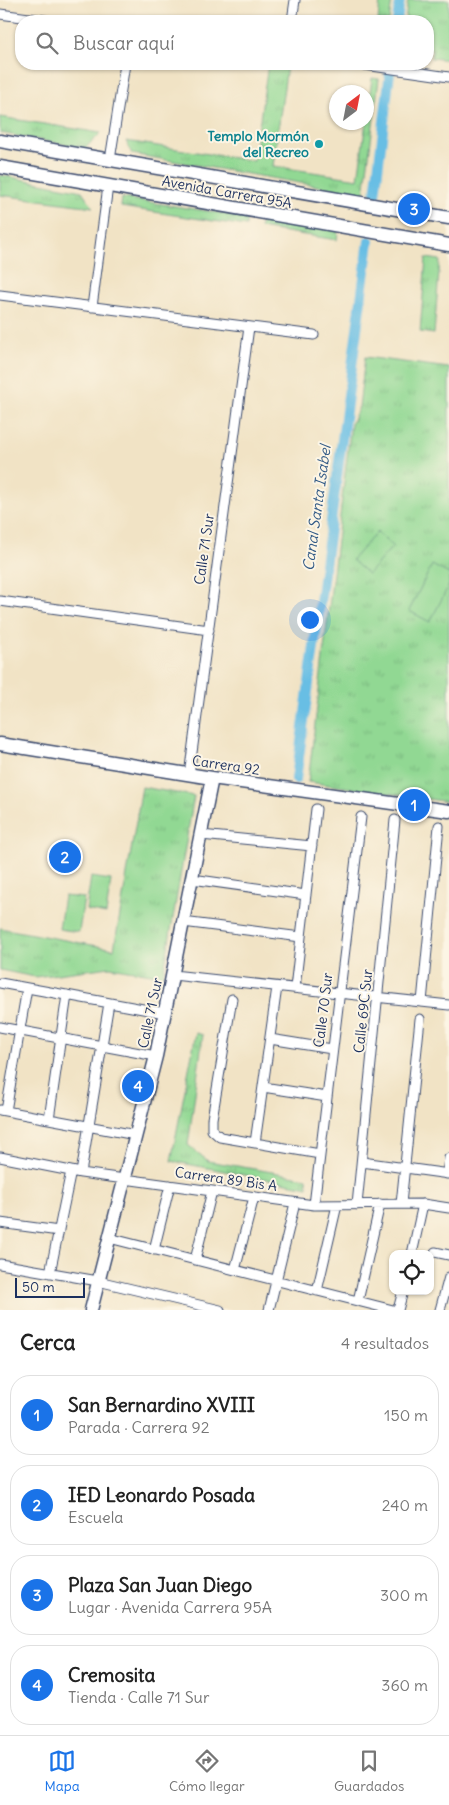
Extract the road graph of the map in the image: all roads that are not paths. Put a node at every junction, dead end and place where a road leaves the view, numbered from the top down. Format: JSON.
{"nodes":[{"id":1,"x":295,"y":0,"type":"edge"},
{"id":2,"x":0,"y":14,"type":"edge"},
{"id":3,"x":293,"y":15,"type":"edge"},
{"id":4,"x":15,"y":16,"type":"edge"},
{"id":5,"x":124,"y":70,"type":"edge"},
{"id":6,"x":399,"y":70,"type":"edge"},
{"id":7,"x":449,"y":77,"type":"edge"},
{"id":8,"x":0,"y":141,"type":"edge"},
{"id":9,"x":110,"y":160,"type":"junction"},
{"id":10,"x":0,"y":167,"type":"edge"},
{"id":11,"x":108,"y":186,"type":"junction"},
{"id":12,"x":449,"y":218,"type":"edge"},
{"id":13,"x":449,"y":245,"type":"edge"},
{"id":14,"x":0,"y":295,"type":"edge"},
{"id":15,"x":92,"y":307,"type":"junction"},
{"id":16,"x":249,"y":327,"type":"junction"},
{"id":17,"x":314,"y":335,"type":"dead end"},
{"id":18,"x":0,"y":601,"type":"edge"},
{"id":19,"x":209,"y":630,"type":"junction"},
{"id":20,"x":0,"y":744,"type":"edge"},
{"id":21,"x":189,"y":775,"type":"junction"},
{"id":22,"x":212,"y":778,"type":"junction"},
{"id":23,"x":316,"y":809,"type":"dead end"},
{"id":24,"x":449,"y":811,"type":"edge"},
{"id":25,"x":362,"y":817,"type":"dead end"},
{"id":26,"x":396,"y":820,"type":"dead end"},
{"id":27,"x":438,"y":826,"type":"dead end"},
{"id":28,"x":201,"y":835,"type":"junction"},
{"id":29,"x":312,"y":846,"type":"junction"},
{"id":30,"x":192,"y":879,"type":"junction"},
{"id":31,"x":306,"y":895,"type":"junction"},
{"id":32,"x":183,"y":922,"type":"junction"},
{"id":33,"x":301,"y":938,"type":"junction"},
{"id":34,"x":173,"y":975,"type":"junction"},
{"id":35,"x":0,"y":983,"type":"edge"},
{"id":36,"x":278,"y":986,"type":"junction"},
{"id":37,"x":27,"y":988,"type":"junction"},
{"id":38,"x":295,"y":988,"type":"junction"},
{"id":39,"x":338,"y":993,"type":"junction"},
{"id":40,"x":67,"y":995,"type":"junction"},
{"id":41,"x":378,"y":998,"type":"junction"},
{"id":42,"x":232,"y":999,"type":"dead end"},
{"id":43,"x":422,"y":1002,"type":"junction"},
{"id":44,"x":109,"y":1003,"type":"junction"},
{"id":45,"x":449,"y":1005,"type":"edge"},
{"id":46,"x":165,"y":1013,"type":"junction"},
{"id":47,"x":420,"y":1019,"type":"dead end"},
{"id":48,"x":0,"y":1027,"type":"edge"},
{"id":49,"x":19,"y":1031,"type":"junction"},
{"id":50,"x":60,"y":1038,"type":"junction"},
{"id":51,"x":270,"y":1039,"type":"junction"},
{"id":52,"x":102,"y":1046,"type":"junction"},
{"id":53,"x":332,"y":1048,"type":"junction"},
{"id":54,"x":156,"y":1056,"type":"junction"},
{"id":55,"x":263,"y":1087,"type":"junction"},
{"id":56,"x":327,"y":1097,"type":"junction"},
{"id":57,"x":3,"y":1110,"type":"edge"},
{"id":58,"x":49,"y":1119,"type":"junction"},
{"id":59,"x":89,"y":1126,"type":"junction"},
{"id":60,"x":136,"y":1135,"type":"junction"},
{"id":61,"x":255,"y":1143,"type":"junction"},
{"id":62,"x":320,"y":1154,"type":"junction"},
{"id":63,"x":0,"y":1157,"type":"edge"},
{"id":64,"x":449,"y":1158,"type":"edge"},
{"id":65,"x":362,"y":1162,"type":"junction"},
{"id":66,"x":405,"y":1168,"type":"junction"},
{"id":67,"x":71,"y":1171,"type":"junction"},
{"id":68,"x":81,"y":1173,"type":"junction"},
{"id":69,"x":448,"y":1174,"type":"edge"},
{"id":70,"x":125,"y":1178,"type":"junction"},
{"id":71,"x":170,"y":1185,"type":"junction"},
{"id":72,"x":212,"y":1191,"type":"junction"},
{"id":73,"x":254,"y":1197,"type":"junction"},
{"id":74,"x":295,"y":1203,"type":"junction"},
{"id":75,"x":380,"y":1204,"type":"junction"},
{"id":76,"x":401,"y":1204,"type":"junction"},
{"id":77,"x":423,"y":1204,"type":"junction"},
{"id":78,"x":314,"y":1205,"type":"junction"},
{"id":79,"x":337,"y":1205,"type":"junction"},
{"id":80,"x":357,"y":1205,"type":"junction"},
{"id":81,"x":449,"y":1208,"type":"edge"},
{"id":82,"x":0,"y":1223,"type":"edge"},
{"id":83,"x":59,"y":1231,"type":"junction"},
{"id":84,"x":109,"y":1238,"type":"junction"},
{"id":85,"x":154,"y":1250,"type":"junction"},
{"id":86,"x":413,"y":1250,"type":"edge"},
{"id":87,"x":436,"y":1252,"type":"dead end"},
{"id":88,"x":449,"y":1255,"type":"edge"},
{"id":89,"x":195,"y":1260,"type":"junction"},
{"id":90,"x":0,"y":1264,"type":"edge"},
{"id":91,"x":235,"y":1270,"type":"junction"},
{"id":92,"x":50,"y":1272,"type":"junction"},
{"id":93,"x":449,"y":1277,"type":"edge"},
{"id":94,"x":98,"y":1281,"type":"junction"},
{"id":95,"x":276,"y":1281,"type":"junction"},
{"id":96,"x":317,"y":1291,"type":"junction"},
{"id":97,"x":402,"y":1295,"type":"edge"},
{"id":98,"x":358,"y":1301,"type":"junction"},
{"id":99,"x":91,"y":1310,"type":"edge"},
{"id":100,"x":220,"y":1310,"type":"edge"},
{"id":101,"x":269,"y":1310,"type":"edge"},
{"id":102,"x":392,"y":1310,"type":"edge"},
{"id":103,"x":398,"y":1310,"type":"edge"},
{"id":104,"x":440,"y":1310,"type":"edge"}],
"edges":[{"from":1,"to":3,"type":"street"},
{"from":2,"to":4,"type":"street"},
{"from":5,"to":9,"type":"street"},
{"from":6,"to":7,"type":"street"},
{"from":8,"to":9,"type":"street","name":"Avenida Carrera 95A"},
{"from":9,"to":12,"type":"street","name":"Avenida Carrera 95A"},
{"from":10,"to":11,"type":"street","name":"Avenida Carrera 95A"},
{"from":11,"to":13,"type":"street","name":"Avenida Carrera 95A"},
{"from":11,"to":15,"type":"street"},
{"from":14,"to":15,"type":"street"},
{"from":15,"to":16,"type":"street"},
{"from":16,"to":17,"type":"street"},
{"from":16,"to":19,"type":"street","name":"Calle 71 Sur"},
{"from":18,"to":19,"type":"street"},
{"from":19,"to":21,"type":"street","name":"Calle 71 Sur"},
{"from":20,"to":21,"type":"street","name":"Carrera 92"},
{"from":21,"to":22,"type":"street","name":"Carrera 92"},
{"from":22,"to":24,"type":"street","name":"Carrera 92"},
{"from":22,"to":28,"type":"street","name":"Calle 71 Sur"},
{"from":23,"to":29,"type":"street"},
{"from":25,"to":39,"type":"street","name":"Calle 70 Sur"},
{"from":26,"to":41,"type":"street","name":"Calle 69C Sur"},
{"from":27,"to":43,"type":"street"},
{"from":28,"to":29,"type":"street"},
{"from":28,"to":30,"type":"street","name":"Calle 71 Sur"},
{"from":29,"to":31,"type":"street"},
{"from":30,"to":31,"type":"street"},
{"from":30,"to":32,"type":"street","name":"Calle 71 Sur"},
{"from":31,"to":33,"type":"street"},
{"from":32,"to":33,"type":"street"},
{"from":32,"to":34,"type":"street","name":"Calle 71 Sur"},
{"from":33,"to":38,"type":"street"},
{"from":34,"to":36,"type":"street"},
{"from":34,"to":46,"type":"street","name":"Calle 71 Sur"},
{"from":35,"to":37,"type":"street"},
{"from":36,"to":38,"type":"street"},
{"from":36,"to":51,"type":"street"},
{"from":37,"to":40,"type":"street"},
{"from":37,"to":49,"type":"street"},
{"from":38,"to":39,"type":"street"},
{"from":39,"to":41,"type":"street"},
{"from":39,"to":53,"type":"street","name":"Calle 70 Sur"},
{"from":40,"to":44,"type":"street"},
{"from":40,"to":50,"type":"street"},
{"from":41,"to":43,"type":"street"},
{"from":41,"to":65,"type":"street","name":"Calle 69C Sur"},
{"from":42,"to":61,"type":"street"},
{"from":43,"to":45,"type":"street"},
{"from":44,"to":46,"type":"street"},
{"from":44,"to":52,"type":"street"},
{"from":46,"to":54,"type":"street","name":"Calle 71 Sur"},
{"from":47,"to":66,"type":"street"},
{"from":48,"to":49,"type":"street"},
{"from":49,"to":50,"type":"street"},
{"from":49,"to":57,"type":"street"},
{"from":50,"to":52,"type":"street"},
{"from":50,"to":58,"type":"street"},
{"from":51,"to":53,"type":"street"},
{"from":51,"to":55,"type":"street"},
{"from":52,"to":54,"type":"street"},
{"from":52,"to":59,"type":"street"},
{"from":53,"to":56,"type":"street","name":"Calle 70 Sur"},
{"from":54,"to":60,"type":"street","name":"Calle 71 Sur"},
{"from":55,"to":56,"type":"street"},
{"from":55,"to":61,"type":"street"},
{"from":56,"to":62,"type":"street","name":"Calle 70 Sur"},
{"from":57,"to":58,"type":"street"},
{"from":58,"to":59,"type":"street"},
{"from":59,"to":60,"type":"street"},
{"from":59,"to":68,"type":"street"},
{"from":60,"to":70,"type":"street","name":"Calle 71 Sur"},
{"from":61,"to":62,"type":"street"},
{"from":62,"to":78,"type":"street","name":"Calle 70 Sur"},
{"from":63,"to":67,"type":"street","name":"Carrera 89 Bis A"},
{"from":64,"to":69,"type":"street"},
{"from":65,"to":66,"type":"street"},
{"from":65,"to":80,"type":"street","name":"Calle 69C Sur"},
{"from":66,"to":69,"type":"street"},
{"from":66,"to":76,"type":"street"},
{"from":67,"to":68,"type":"street","name":"Carrera 89 Bis A"},
{"from":67,"to":83,"type":"street"},
{"from":68,"to":70,"type":"street","name":"Carrera 89 Bis A"},
{"from":70,"to":71,"type":"street","name":"Carrera 89 Bis A"},
{"from":70,"to":84,"type":"street","name":"Calle 71 Sur"},
{"from":71,"to":72,"type":"street","name":"Carrera 89 Bis A"},
{"from":71,"to":85,"type":"street"},
{"from":72,"to":73,"type":"street","name":"Carrera 89 Bis A"},
{"from":72,"to":89,"type":"street"},
{"from":73,"to":74,"type":"street","name":"Carrera 89 Bis A"},
{"from":73,"to":91,"type":"street"},
{"from":74,"to":78,"type":"street","name":"Carrera 89 Bis A"},
{"from":74,"to":95,"type":"street"},
{"from":75,"to":76,"type":"street","name":"Carrera 89 Bis A"},
{"from":75,"to":80,"type":"street","name":"Carrera 89 Bis A"},
{"from":75,"to":98,"type":"street"},
{"from":76,"to":77,"type":"street","name":"Carrera 89 Bis A"},
{"from":77,"to":81,"type":"street","name":"Carrera 89 Bis A"},
{"from":77,"to":86,"type":"street"},
{"from":78,"to":79,"type":"street","name":"Carrera 89 Bis A"},
{"from":79,"to":80,"type":"street","name":"Carrera 89 Bis A"},
{"from":79,"to":96,"type":"street"},
{"from":82,"to":83,"type":"street"},
{"from":83,"to":92,"type":"street"},
{"from":84,"to":85,"type":"street"},
{"from":84,"to":94,"type":"street","name":"Calle 71 Sur"},
{"from":85,"to":89,"type":"street"},
{"from":87,"to":88,"type":"street"},
{"from":89,"to":91,"type":"street"},
{"from":90,"to":92,"type":"street"},
{"from":91,"to":95,"type":"street"},
{"from":92,"to":94,"type":"street"},
{"from":93,"to":104,"type":"street"},
{"from":94,"to":99,"type":"street","name":"Calle 71 Sur"},
{"from":94,"to":100,"type":"street"},
{"from":95,"to":96,"type":"street"},
{"from":95,"to":101,"type":"street"},
{"from":96,"to":98,"type":"street"},
{"from":97,"to":103,"type":"street"},
{"from":98,"to":102,"type":"street"}]}
